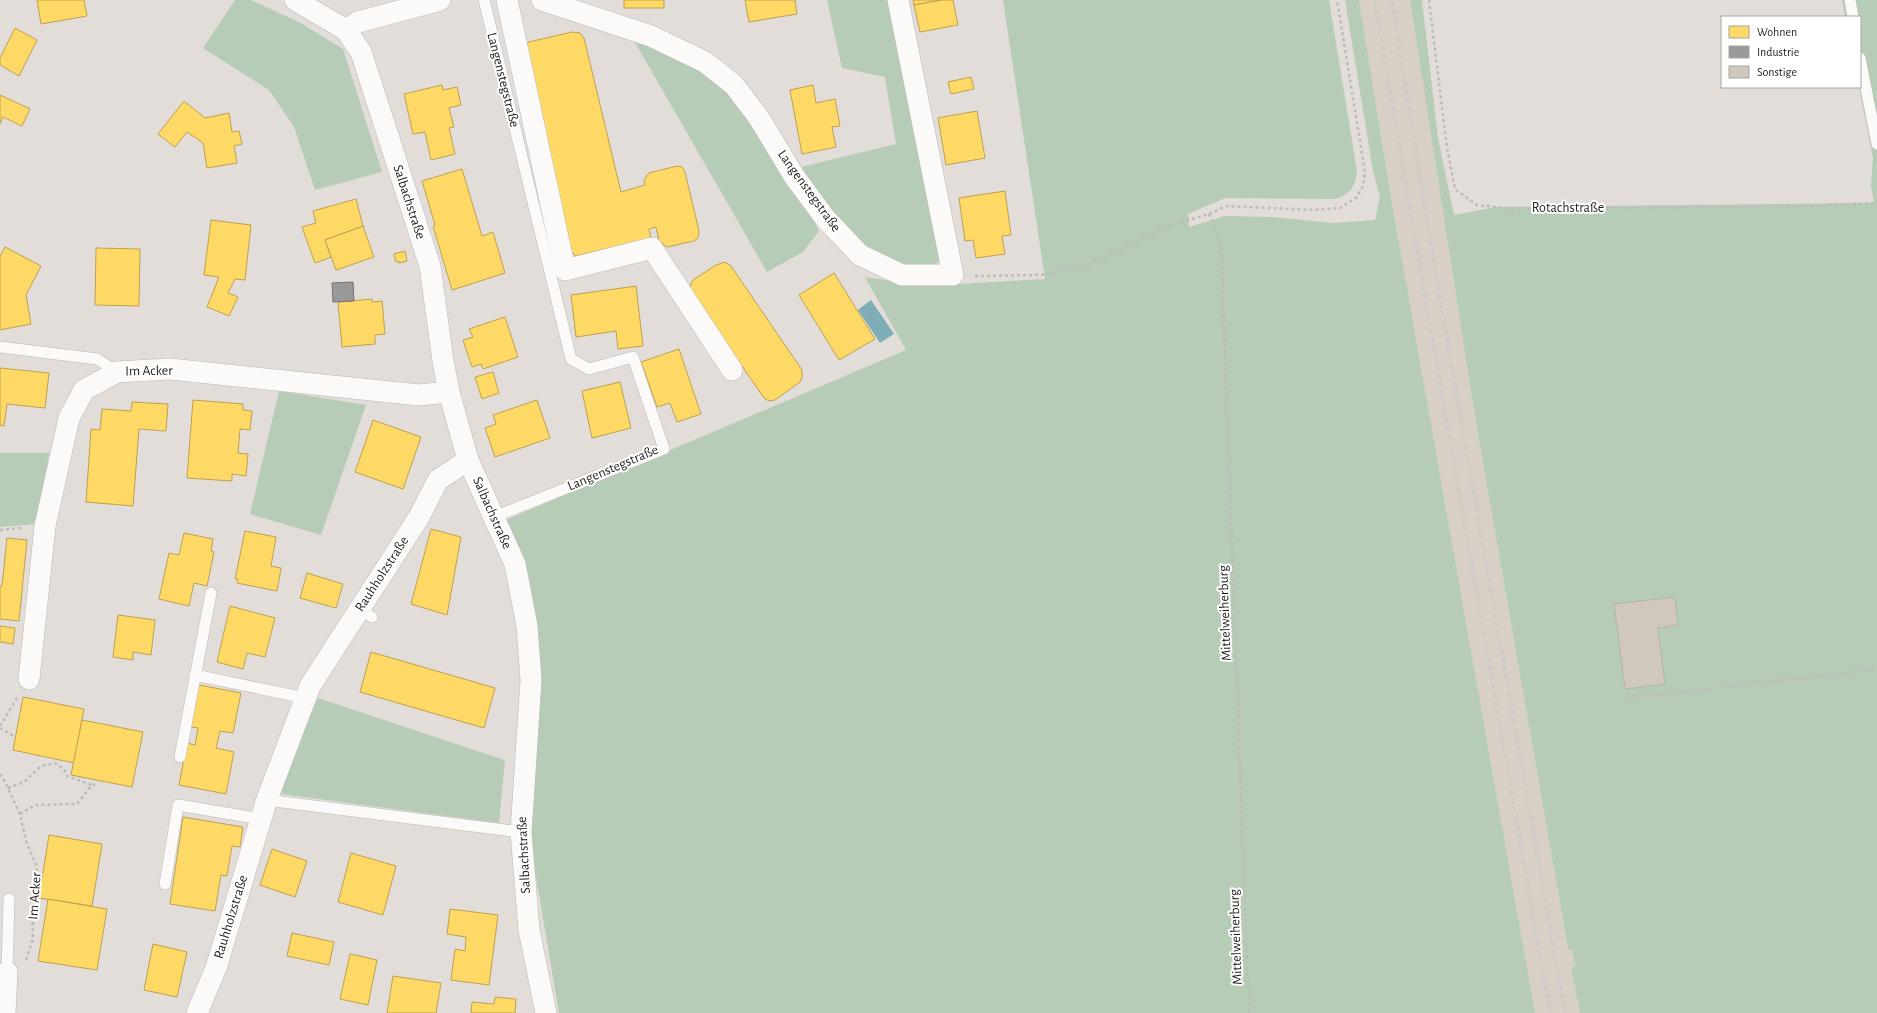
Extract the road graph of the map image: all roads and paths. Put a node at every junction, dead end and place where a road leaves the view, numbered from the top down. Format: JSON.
{"nodes":[{"id":1,"x":295,"y":0,"type":"edge"},
{"id":2,"x":440,"y":0,"type":"edge"},
{"id":3,"x":484,"y":0,"type":"edge"},
{"id":4,"x":507,"y":0,"type":"edge"},
{"id":5,"x":542,"y":0,"type":"edge"},
{"id":6,"x":898,"y":0,"type":"edge"},
{"id":7,"x":1337,"y":0,"type":"edge"},
{"id":8,"x":1429,"y":0,"type":"edge"},
{"id":9,"x":1850,"y":0,"type":"edge"},
{"id":10,"x":1853,"y":16,"type":"edge"},
{"id":11,"x":346,"y":30,"type":"junction"},
{"id":12,"x":1861,"y":63,"type":"edge"},
{"id":13,"x":1877,"y":144,"type":"edge"},
{"id":14,"x":1877,"y":203,"type":"edge"},
{"id":15,"x":1209,"y":214,"type":"junction"},
{"id":16,"x":953,"y":275,"type":"junction"},
{"id":17,"x":0,"y":347,"type":"edge"},
{"id":18,"x":732,"y":370,"type":"dead end"},
{"id":19,"x":117,"y":372,"type":"junction"},
{"id":20,"x":449,"y":392,"type":"junction"},
{"id":21,"x":468,"y":460,"type":"junction"},
{"id":22,"x":494,"y":517,"type":"junction"},
{"id":23,"x":211,"y":593,"type":"dead end"},
{"id":24,"x":1877,"y":669,"type":"edge"},
{"id":25,"x":195,"y":675,"type":"junction"},
{"id":26,"x":28,"y":679,"type":"joint"},
{"id":27,"x":1626,"y":697,"type":"dead end"},
{"id":28,"x":305,"y":698,"type":"junction"},
{"id":29,"x":0,"y":727,"type":"edge"},
{"id":30,"x":15,"y":738,"type":"dead end"},
{"id":31,"x":180,"y":757,"type":"dead end"},
{"id":32,"x":0,"y":774,"type":"edge"},
{"id":33,"x":98,"y":784,"type":"dead end"},
{"id":34,"x":92,"y":785,"type":"junction"},
{"id":35,"x":8,"y":788,"type":"junction"},
{"id":36,"x":267,"y":799,"type":"junction"},
{"id":37,"x":20,"y":814,"type":"junction"},
{"id":38,"x":261,"y":819,"type":"junction"},
{"id":39,"x":521,"y":832,"type":"junction"},
{"id":40,"x":165,"y":884,"type":"dead end"},
{"id":41,"x":9,"y":898,"type":"dead end"},
{"id":42,"x":11,"y":968,"type":"edge"},
{"id":43,"x":5,"y":1013,"type":"edge"},
{"id":44,"x":197,"y":1013,"type":"edge"},
{"id":45,"x":546,"y":1013,"type":"edge"},
{"id":46,"x":1249,"y":1013,"type":"edge"}],
"edges":[{"from":1,"to":11,"type":"street"},
{"from":2,"to":11,"type":"street"},
{"from":3,"to":22,"type":"lane","name":"Langenstegstraße"},
{"from":4,"to":18,"type":"street","name":"Langenstegstraße"},
{"from":5,"to":16,"type":"street","name":"Langenstegstraße"},
{"from":6,"to":16,"type":"street"},
{"from":7,"to":15,"type":"path"},
{"from":8,"to":14,"type":"path","name":"Rotachstraße"},
{"from":9,"to":10,"type":"lane"},
{"from":11,"to":20,"type":"street","name":"Salbachstraße"},
{"from":12,"to":13,"type":"lane"},
{"from":15,"to":16,"type":"path"},
{"from":15,"to":46,"type":"path","name":"Mittelweiherburg"},
{"from":17,"to":19,"type":"lane"},
{"from":19,"to":20,"type":"street","name":"Im Acker"},
{"from":19,"to":26,"type":"street","name":"Im Acker"},
{"from":20,"to":21,"type":"street","name":"Salbachstraße"},
{"from":21,"to":22,"type":"street","name":"Salbachstraße"},
{"from":21,"to":28,"type":"street","name":"Rauhholzstraße"},
{"from":22,"to":39,"type":"street","name":"Salbachstraße"},
{"from":23,"to":25,"type":"lane"},
{"from":24,"to":27,"type":"path"},
{"from":25,"to":28,"type":"lane"},
{"from":25,"to":31,"type":"lane"},
{"from":26,"to":29,"type":"path"},
{"from":28,"to":36,"type":"street","name":"Rauhholzstraße"},
{"from":29,"to":30,"type":"path"},
{"from":32,"to":35,"type":"path","name":"Im Acker"},
{"from":33,"to":34,"type":"path"},
{"from":34,"to":35,"type":"path"},
{"from":34,"to":37,"type":"path"},
{"from":35,"to":37,"type":"path","name":"Im Acker"},
{"from":36,"to":38,"type":"street","name":"Rauhholzstraße"},
{"from":36,"to":39,"type":"lane"},
{"from":37,"to":42,"type":"path","name":"Im Acker"},
{"from":38,"to":40,"type":"lane"},
{"from":38,"to":44,"type":"street","name":"Rauhholzstraße"},
{"from":39,"to":45,"type":"street","name":"Salbachstraße"},
{"from":41,"to":42,"type":"lane"},
{"from":42,"to":43,"type":"street"}]}
